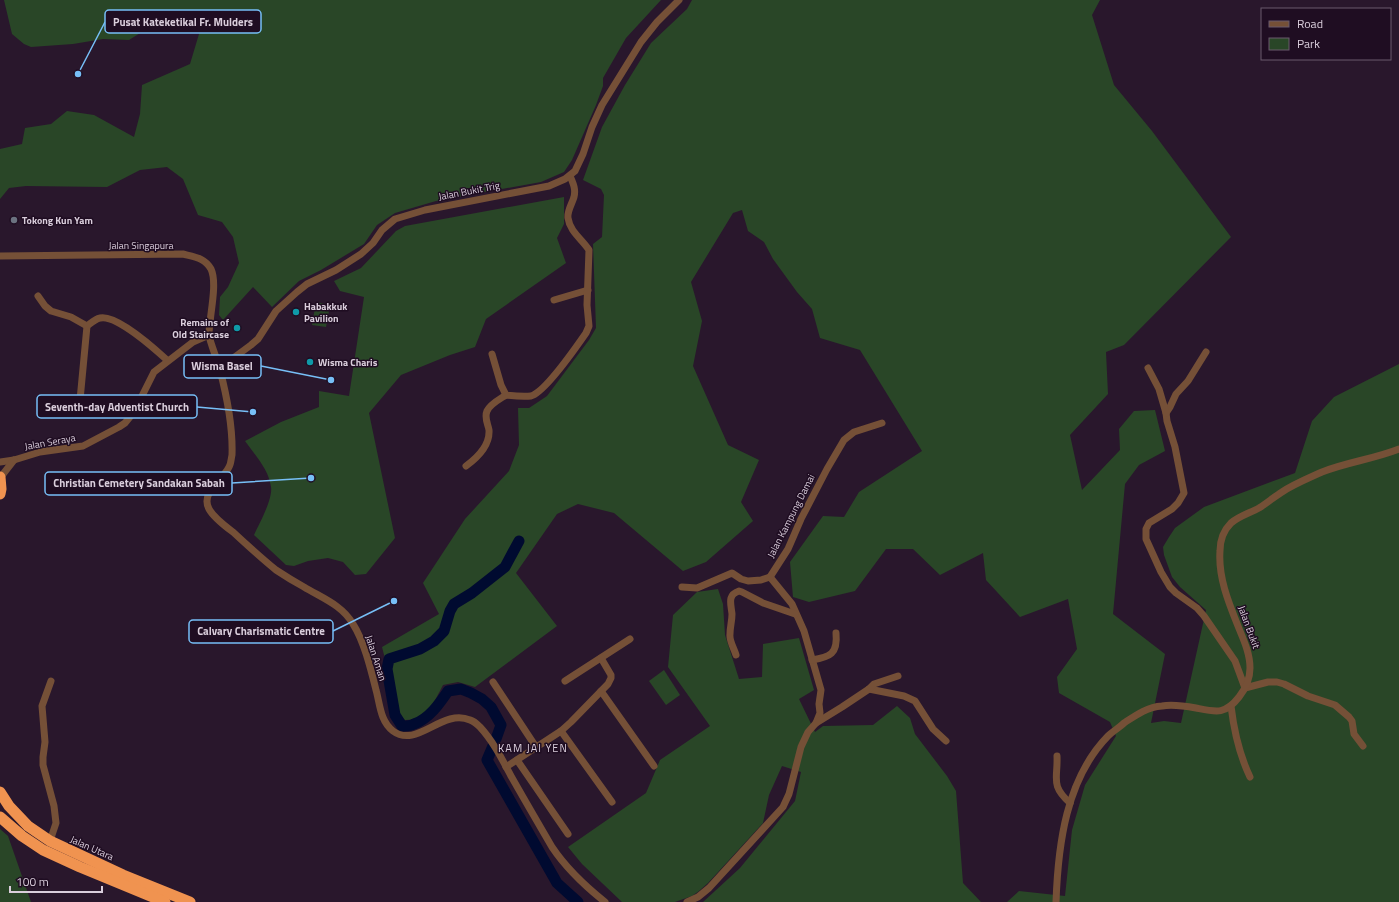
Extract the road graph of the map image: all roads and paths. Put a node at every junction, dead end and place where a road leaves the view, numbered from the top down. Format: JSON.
{"nodes":[{"id":1,"x":679,"y":0,"type":"edge"},
{"id":2,"x":570,"y":176,"type":"junction"},
{"id":3,"x":0,"y":256,"type":"edge"},
{"id":4,"x":588,"y":290,"type":"junction"},
{"id":5,"x":38,"y":296,"type":"dead end"},
{"id":6,"x":554,"y":300,"type":"dead end"},
{"id":7,"x":87,"y":326,"type":"junction"},
{"id":8,"x":210,"y":335,"type":"junction"},
{"id":9,"x":1206,"y":352,"type":"dead end"},
{"id":10,"x":492,"y":354,"type":"dead end"},
{"id":11,"x":168,"y":360,"type":"junction"},
{"id":12,"x":218,"y":364,"type":"junction"},
{"id":13,"x":1148,"y":368,"type":"dead end"},
{"id":14,"x":506,"y":395,"type":"junction"},
{"id":15,"x":64,"y":412,"type":"dead end"},
{"id":16,"x":1166,"y":413,"type":"junction"},
{"id":17,"x":882,"y":423,"type":"dead end"},
{"id":18,"x":1399,"y":449,"type":"edge"},
{"id":19,"x":14,"y":460,"type":"junction"},
{"id":20,"x":0,"y":462,"type":"edge"},
{"id":21,"x":466,"y":466,"type":"dead end"},
{"id":22,"x":0,"y":477,"type":"edge"},
{"id":23,"x":0,"y":494,"type":"edge"},
{"id":24,"x":770,"y":577,"type":"junction"},
{"id":25,"x":682,"y":587,"type":"dead end"},
{"id":26,"x":795,"y":614,"type":"junction"},
{"id":27,"x":836,"y":634,"type":"dead end"},
{"id":28,"x":630,"y":640,"type":"dead end"},
{"id":29,"x":736,"y":655,"type":"dead end"},
{"id":30,"x":601,"y":658,"type":"junction"},
{"id":31,"x":812,"y":660,"type":"junction"},
{"id":32,"x":898,"y":676,"type":"dead end"},
{"id":33,"x":51,"y":681,"type":"dead end"},
{"id":34,"x":564,"y":681,"type":"dead end"},
{"id":35,"x":493,"y":682,"type":"dead end"},
{"id":36,"x":1245,"y":688,"type":"junction"},
{"id":37,"x":869,"y":689,"type":"junction"},
{"id":38,"x":601,"y":691,"type":"junction"},
{"id":39,"x":1231,"y":706,"type":"junction"},
{"id":40,"x":816,"y":723,"type":"junction"},
{"id":41,"x":561,"y":731,"type":"junction"},
{"id":42,"x":946,"y":741,"type":"dead end"},
{"id":43,"x":1364,"y":746,"type":"dead end"},
{"id":44,"x":536,"y":747,"type":"junction"},
{"id":45,"x":1057,"y":756,"type":"dead end"},
{"id":46,"x":517,"y":760,"type":"junction"},
{"id":47,"x":654,"y":766,"type":"dead end"},
{"id":48,"x":506,"y":767,"type":"junction"},
{"id":49,"x":1250,"y":777,"type":"dead end"},
{"id":50,"x":0,"y":792,"type":"edge"},
{"id":51,"x":612,"y":802,"type":"dead end"},
{"id":52,"x":1070,"y":803,"type":"junction"},
{"id":53,"x":0,"y":816,"type":"edge"},
{"id":54,"x":568,"y":834,"type":"dead end"},
{"id":55,"x":46,"y":845,"type":"junction"},
{"id":56,"x":165,"y":902,"type":"edge"},
{"id":57,"x":190,"y":902,"type":"edge"},
{"id":58,"x":605,"y":902,"type":"edge"},
{"id":59,"x":687,"y":902,"type":"edge"},
{"id":60,"x":1056,"y":902,"type":"edge"}],
"edges":[{"from":1,"to":2,"type":"street","name":"Jalan Bukit Trig"},
{"from":2,"to":4,"type":"street"},
{"from":2,"to":12,"type":"street","name":"Jalan Bukit Trig"},
{"from":3,"to":8,"type":"street","name":"Jalan Singapura"},
{"from":4,"to":6,"type":"street"},
{"from":4,"to":14,"type":"street"},
{"from":5,"to":7,"type":"street"},
{"from":7,"to":11,"type":"street"},
{"from":7,"to":15,"type":"street"},
{"from":8,"to":11,"type":"street","name":"Jalan Seraya"},
{"from":8,"to":12,"type":"street","name":"Jalan Aman"},
{"from":9,"to":16,"type":"street"},
{"from":10,"to":14,"type":"street"},
{"from":11,"to":19,"type":"street","name":"Jalan Seraya"},
{"from":12,"to":48,"type":"street","name":"Jalan Aman"},
{"from":13,"to":16,"type":"street"},
{"from":14,"to":21,"type":"street"},
{"from":16,"to":36,"type":"street"},
{"from":17,"to":24,"type":"street","name":"Jalan Kampung Damai"},
{"from":18,"to":36,"type":"street","name":"Jalan Bukit"},
{"from":19,"to":20,"type":"street","name":"Jalan Seraya"},
{"from":19,"to":22,"type":"street","name":"Jalan Seraya"},
{"from":22,"to":23,"type":"highway"},
{"from":24,"to":25,"type":"street"},
{"from":24,"to":26,"type":"street"},
{"from":26,"to":29,"type":"street"},
{"from":26,"to":31,"type":"street"},
{"from":27,"to":31,"type":"street"},
{"from":28,"to":30,"type":"street"},
{"from":30,"to":34,"type":"street"},
{"from":30,"to":38,"type":"street"},
{"from":31,"to":40,"type":"street"},
{"from":32,"to":37,"type":"street"},
{"from":33,"to":55,"type":"street"},
{"from":35,"to":44,"type":"street"},
{"from":36,"to":39,"type":"street","name":"Jalan Bukit"},
{"from":36,"to":43,"type":"street"},
{"from":37,"to":40,"type":"street"},
{"from":37,"to":42,"type":"street"},
{"from":38,"to":41,"type":"street"},
{"from":38,"to":47,"type":"street"},
{"from":39,"to":49,"type":"street"},
{"from":39,"to":52,"type":"street"},
{"from":40,"to":59,"type":"street"},
{"from":41,"to":44,"type":"street"},
{"from":41,"to":51,"type":"street"},
{"from":44,"to":46,"type":"street"},
{"from":45,"to":52,"type":"street"},
{"from":46,"to":48,"type":"street"},
{"from":46,"to":54,"type":"street"},
{"from":48,"to":58,"type":"street","name":"Jalan Aman"},
{"from":50,"to":55,"type":"highway","name":"Jalan Utara"},
{"from":52,"to":60,"type":"street"},
{"from":53,"to":55,"type":"highway","name":"Jalan Utara"},
{"from":55,"to":56,"type":"highway","name":"Jalan Utara"},
{"from":55,"to":57,"type":"highway","name":"Jalan Utara"}]}
